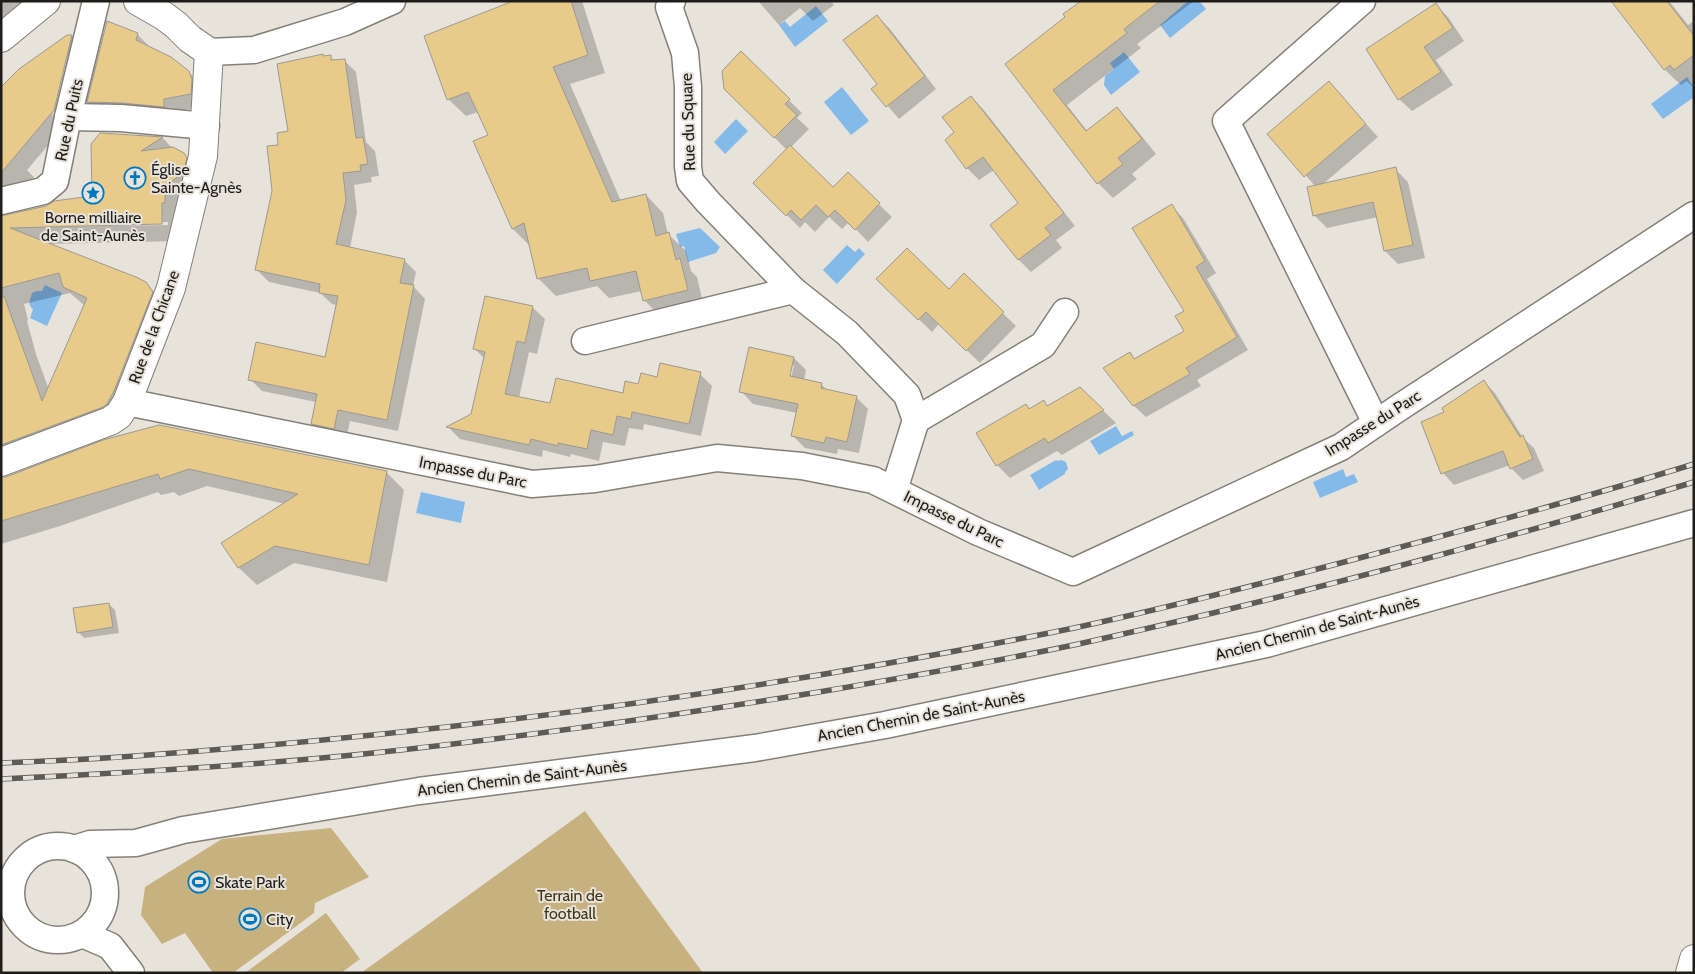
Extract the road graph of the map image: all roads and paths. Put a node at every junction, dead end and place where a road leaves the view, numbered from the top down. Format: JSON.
{"nodes":[{"id":1,"x":46,"y":1,"type":"edge"},
{"id":2,"x":96,"y":1,"type":"edge"},
{"id":3,"x":138,"y":1,"type":"edge"},
{"id":4,"x":392,"y":1,"type":"edge"},
{"id":5,"x":1362,"y":1,"type":"edge"},
{"id":6,"x":665,"y":3,"type":"edge"},
{"id":7,"x":1,"y":38,"type":"edge"},
{"id":8,"x":209,"y":52,"type":"junction"},
{"id":9,"x":68,"y":118,"type":"junction"},
{"id":10,"x":206,"y":126,"type":"junction"},
{"id":11,"x":1,"y":201,"type":"edge"},
{"id":12,"x":1694,"y":215,"type":"edge"},
{"id":13,"x":793,"y":290,"type":"junction"},
{"id":14,"x":1065,"y":312,"type":"dead end"},
{"id":15,"x":585,"y":341,"type":"dead end"},
{"id":16,"x":127,"y":402,"type":"junction"},
{"id":17,"x":916,"y":420,"type":"junction"},
{"id":18,"x":1376,"y":423,"type":"junction"},
{"id":19,"x":1,"y":462,"type":"edge"},
{"id":20,"x":894,"y":490,"type":"junction"},
{"id":21,"x":1694,"y":523,"type":"edge"},
{"id":22,"x":136,"y":843,"type":"junction"},
{"id":23,"x":74,"y":849,"type":"junction"},
{"id":24,"x":1,"y":855,"type":"edge"},
{"id":25,"x":28,"y":856,"type":"junction"},
{"id":26,"x":6,"y":879,"type":"edge"},
{"id":27,"x":105,"y":889,"type":"junction"},
{"id":28,"x":82,"y":934,"type":"junction"},
{"id":29,"x":110,"y":946,"type":"junction"},
{"id":30,"x":1694,"y":959,"type":"edge"},
{"id":31,"x":131,"y":973,"type":"edge"},
{"id":32,"x":1690,"y":973,"type":"edge"}],
"edges":[{"from":1,"to":7,"type":"main road"},
{"from":2,"to":9,"type":"street","name":"Rue du Puits"},
{"from":3,"to":8,"type":"main road"},
{"from":4,"to":8,"type":"street"},
{"from":5,"to":18,"type":"street"},
{"from":6,"to":13,"type":"street","name":"Rue du Square"},
{"from":8,"to":10,"type":"main road","name":"Rue de la Chicane"},
{"from":9,"to":10,"type":"street"},
{"from":9,"to":11,"type":"street","name":"Rue du Puits"},
{"from":10,"to":16,"type":"main road","name":"Rue de la Chicane"},
{"from":12,"to":18,"type":"street","name":"Impasse du Parc"},
{"from":13,"to":15,"type":"street"},
{"from":13,"to":17,"type":"street","name":"Rue du Square"},
{"from":14,"to":17,"type":"street"},
{"from":16,"to":19,"type":"main road","name":"Rue de la Chicane"},
{"from":16,"to":20,"type":"street","name":"Impasse du Parc"},
{"from":17,"to":20,"type":"street"},
{"from":18,"to":20,"type":"street","name":"Impasse du Parc"},
{"from":21,"to":22,"type":"street","name":"Ancien Chemin de Saint-Aunès"},
{"from":22,"to":23,"type":"street","name":"Ancien Chemin de Saint-Aunès"},
{"from":22,"to":27,"type":"street","name":"Ancien Chemin de Saint-Aunès"},
{"from":23,"to":25,"type":"street"},
{"from":23,"to":27,"type":"street"},
{"from":24,"to":25,"type":"street"},
{"from":25,"to":26,"type":"street"},
{"from":26,"to":28,"type":"street"},
{"from":27,"to":28,"type":"street"},
{"from":27,"to":29,"type":"street"},
{"from":28,"to":29,"type":"street"},
{"from":29,"to":31,"type":"street"},
{"from":30,"to":32,"type":"main road"}]}
